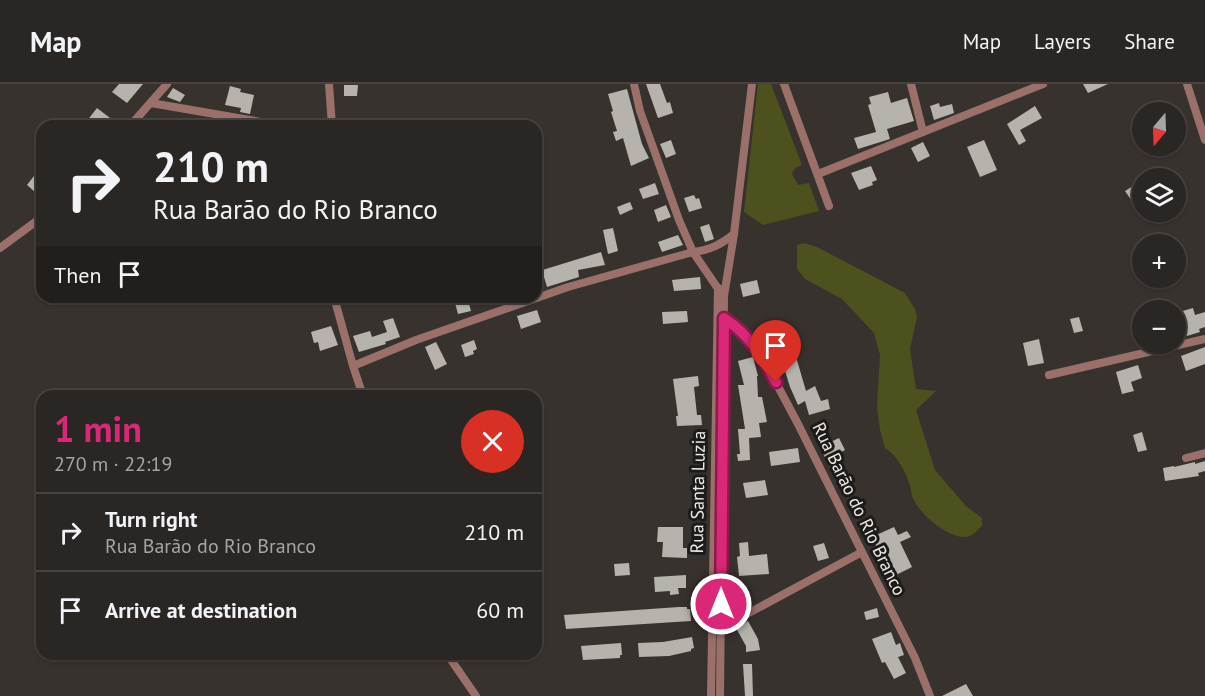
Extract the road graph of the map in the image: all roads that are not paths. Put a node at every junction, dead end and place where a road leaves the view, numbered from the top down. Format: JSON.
{"nodes":[{"id":1,"x":167,"y":84,"type":"edge"},
{"id":2,"x":329,"y":84,"type":"edge"},
{"id":3,"x":634,"y":84,"type":"edge"},
{"id":4,"x":752,"y":84,"type":"edge"},
{"id":5,"x":784,"y":84,"type":"edge"},
{"id":6,"x":911,"y":84,"type":"edge"},
{"id":7,"x":1043,"y":84,"type":"edge"},
{"id":8,"x":1187,"y":84,"type":"edge"},
{"id":9,"x":151,"y":103,"type":"junction"},
{"id":10,"x":135,"y":120,"type":"edge"},
{"id":11,"x":249,"y":120,"type":"edge"},
{"id":12,"x":332,"y":120,"type":"edge"},
{"id":13,"x":923,"y":132,"type":"junction"},
{"id":14,"x":1204,"y":135,"type":"edge"},
{"id":15,"x":818,"y":174,"type":"junction"},
{"id":16,"x":829,"y":206,"type":"dead end"},
{"id":17,"x":36,"y":221,"type":"edge"},
{"id":18,"x":734,"y":234,"type":"junction"},
{"id":19,"x":0,"y":248,"type":"edge"},
{"id":20,"x":693,"y":252,"type":"junction"},
{"id":21,"x":718,"y":288,"type":"junction"},
{"id":22,"x":542,"y":296,"type":"edge"},
{"id":23,"x":724,"y":296,"type":"junction"},
{"id":24,"x":336,"y":303,"type":"edge"},
{"id":25,"x":522,"y":303,"type":"edge"},
{"id":26,"x":724,"y":318,"type":"junction"},
{"id":27,"x":1205,"y":339,"type":"edge"},
{"id":28,"x":352,"y":366,"type":"junction"},
{"id":29,"x":1049,"y":375,"type":"dead end"},
{"id":30,"x":361,"y":390,"type":"edge"},
{"id":31,"x":1205,"y":453,"type":"edge"},
{"id":32,"x":1186,"y":458,"type":"dead end"},
{"id":33,"x":861,"y":552,"type":"junction"},
{"id":34,"x":712,"y":622,"type":"junction"},
{"id":35,"x":721,"y":628,"type":"junction"},
{"id":36,"x":451,"y":660,"type":"edge"},
{"id":37,"x":476,"y":696,"type":"edge"},
{"id":38,"x":711,"y":696,"type":"edge"},
{"id":39,"x":720,"y":696,"type":"edge"},
{"id":40,"x":930,"y":696,"type":"edge"}],
"edges":[{"from":1,"to":9,"type":"street"},
{"from":2,"to":12,"type":"street"},
{"from":3,"to":20,"type":"street"},
{"from":4,"to":18,"type":"street","name":"Rua Santa Luzia"},
{"from":5,"to":15,"type":"street"},
{"from":6,"to":13,"type":"street"},
{"from":7,"to":13,"type":"street"},
{"from":8,"to":14,"type":"street"},
{"from":9,"to":10,"type":"street"},
{"from":9,"to":11,"type":"street"},
{"from":13,"to":15,"type":"street"},
{"from":15,"to":16,"type":"street"},
{"from":17,"to":19,"type":"street"},
{"from":18,"to":20,"type":"street"},
{"from":18,"to":23,"type":"street","name":"Rua Santa Luzia"},
{"from":20,"to":21,"type":"street"},
{"from":20,"to":22,"type":"street"},
{"from":21,"to":23,"type":"street"},
{"from":21,"to":34,"type":"street","name":"Rua Santa Luzia"},
{"from":23,"to":26,"type":"street","name":"Rua Santa Luzia"},
{"from":24,"to":28,"type":"street"},
{"from":25,"to":28,"type":"street"},
{"from":26,"to":33,"type":"street","name":"Rua Barão do Rio Branco"},
{"from":26,"to":35,"type":"street","name":"Rua Santa Luzia"},
{"from":27,"to":29,"type":"street"},
{"from":28,"to":30,"type":"street"},
{"from":31,"to":32,"type":"street"},
{"from":33,"to":35,"type":"street"},
{"from":33,"to":40,"type":"street","name":"Rua Barão do Rio Branco"},
{"from":34,"to":35,"type":"street"},
{"from":34,"to":38,"type":"street","name":"Rua Santa Luzia"},
{"from":35,"to":39,"type":"street","name":"Rua Santa Luzia"},
{"from":36,"to":37,"type":"street"}]}
